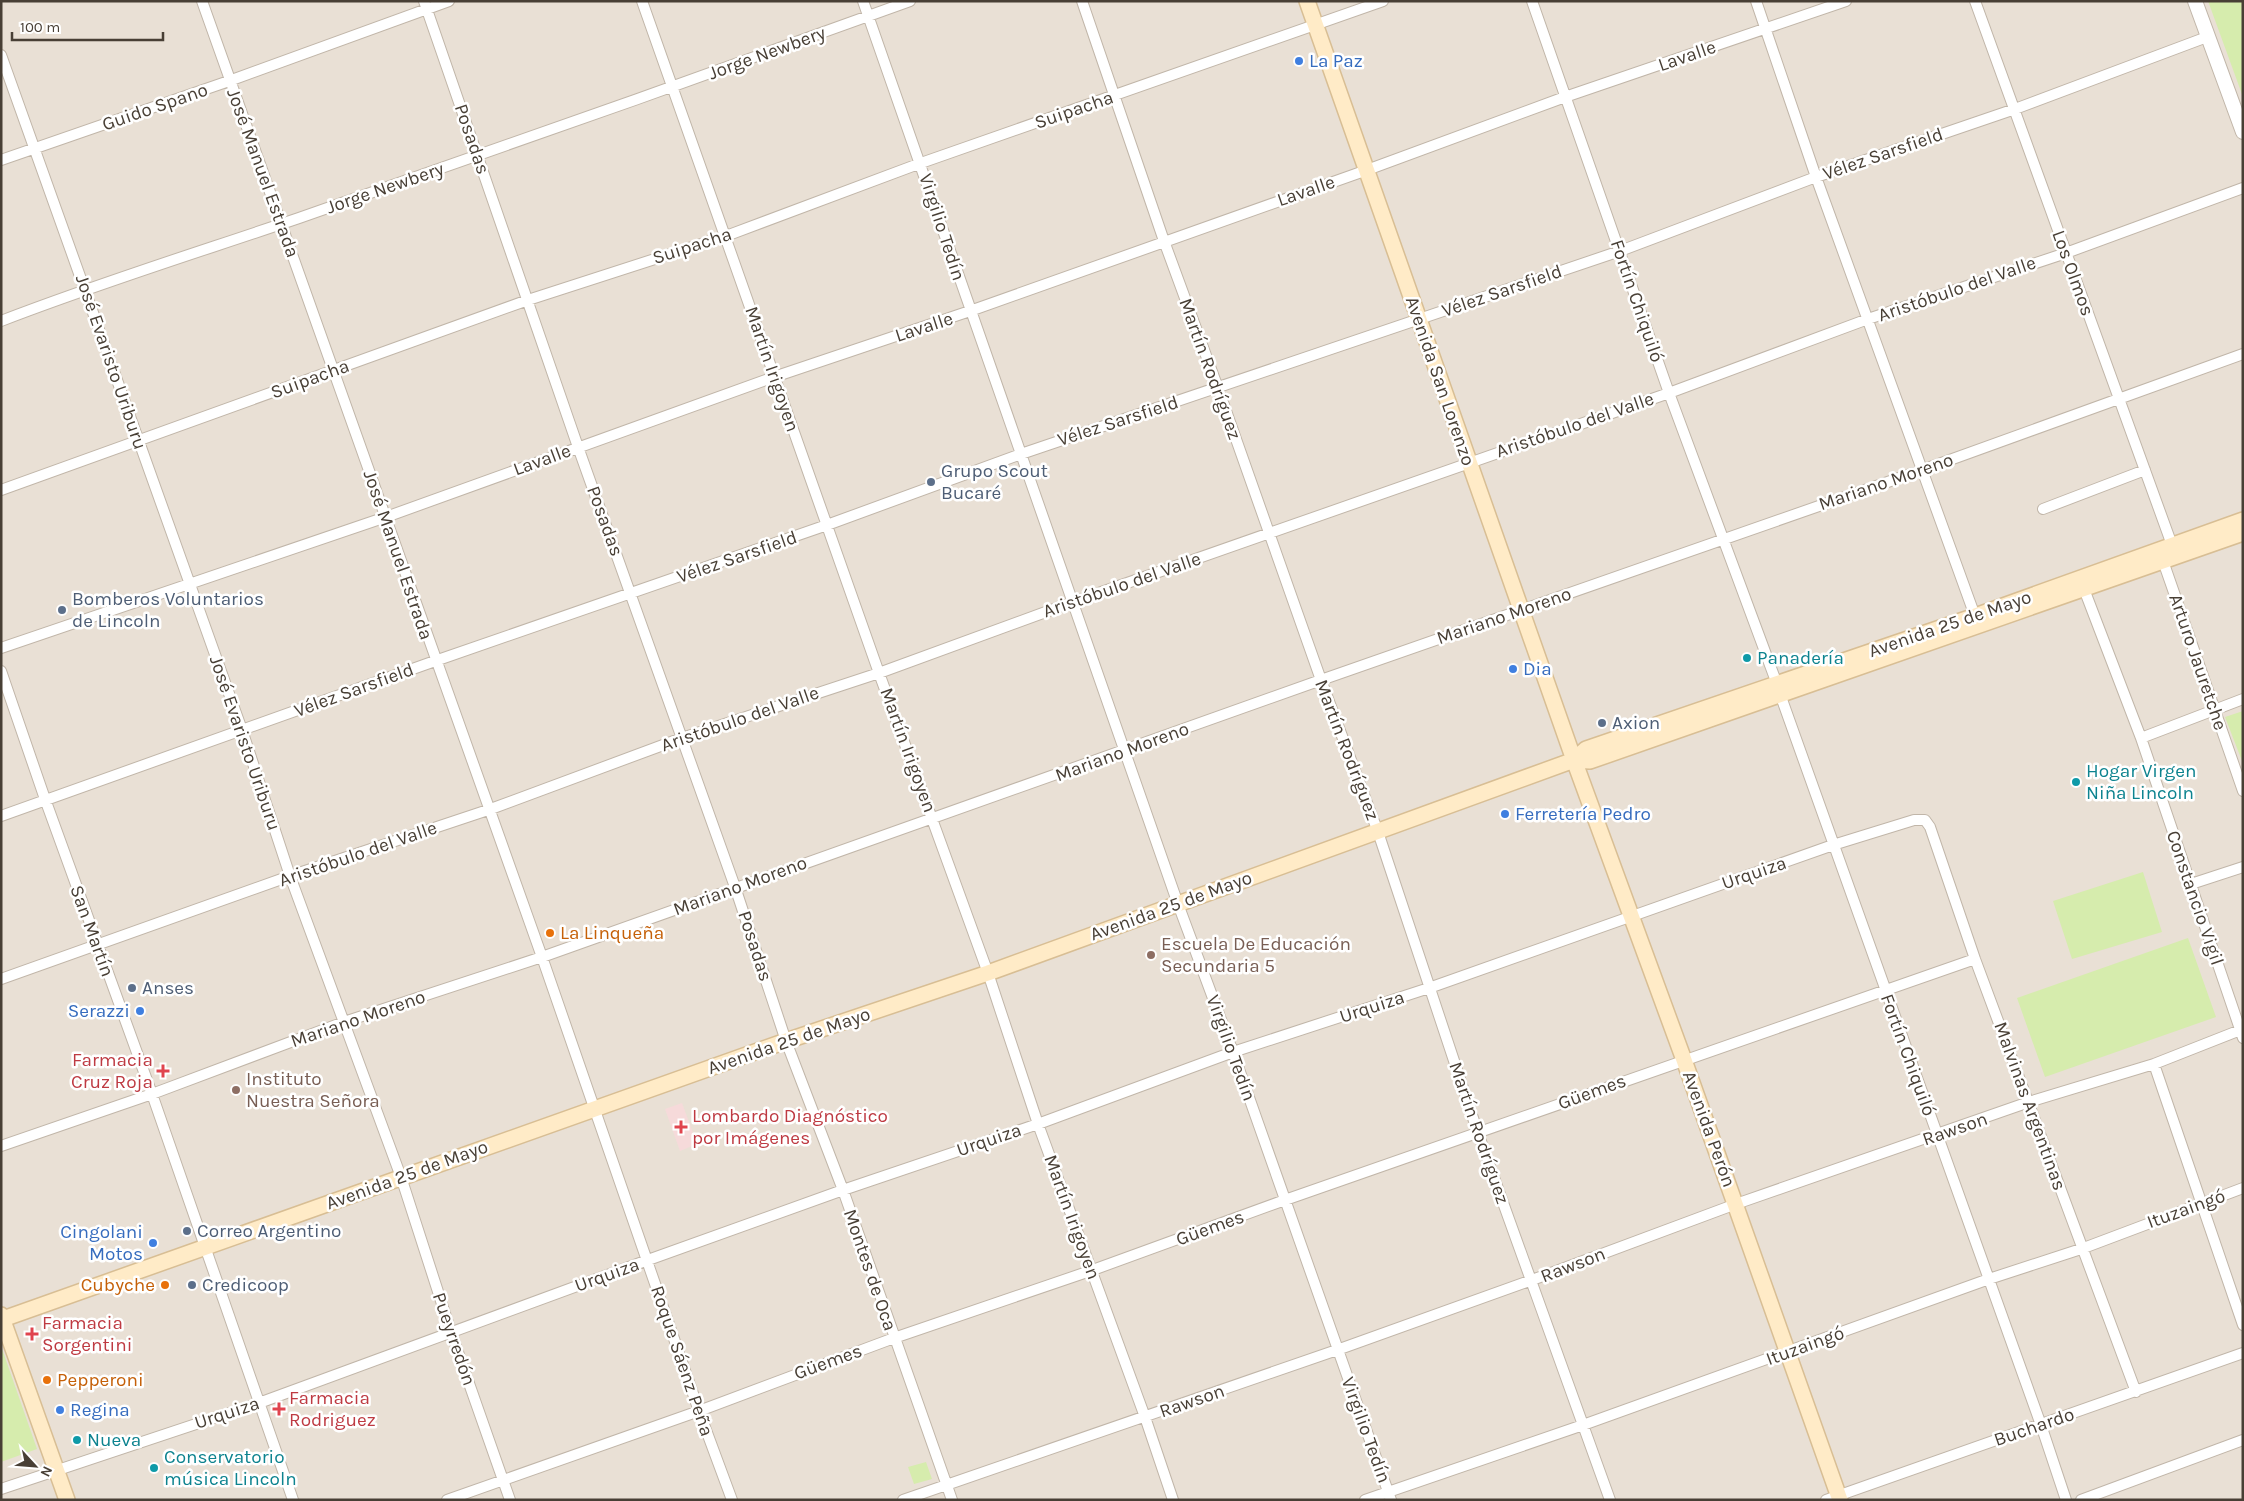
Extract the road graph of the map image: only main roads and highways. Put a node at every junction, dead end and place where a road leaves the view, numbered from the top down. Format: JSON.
{"nodes":[{"id":1,"x":1307,"y":1,"type":"edge"},
{"id":2,"x":2243,"y":520,"type":"edge"},
{"id":3,"x":2243,"y":533,"type":"edge"},
{"id":4,"x":2167,"y":553,"type":"junction"},
{"id":5,"x":1977,"y":621,"type":"junction"},
{"id":6,"x":1574,"y":760,"type":"junction"},
{"id":7,"x":2,"y":1317,"type":"edge"},
{"id":8,"x":1835,"y":1498,"type":"edge"},
{"id":9,"x":67,"y":1500,"type":"edge"}],
"edges":[{"from":1,"to":6,"type":"main road","name":"Avenida San Lorenzo"},
{"from":2,"to":4,"type":"main road","name":"Avenida 25 de Mayo"},
{"from":3,"to":4,"type":"main road","name":"Avenida 25 de Mayo"},
{"from":4,"to":5,"type":"main road","name":"Avenida 25 de Mayo"},
{"from":4,"to":5,"type":"main road","name":"Avenida 25 de Mayo"},
{"from":5,"to":6,"type":"main road","name":"Avenida 25 de Mayo"},
{"from":6,"to":7,"type":"main road","name":"Avenida 25 de Mayo"},
{"from":6,"to":8,"type":"main road","name":"Avenida Perón"},
{"from":7,"to":9,"type":"main road"}]}
